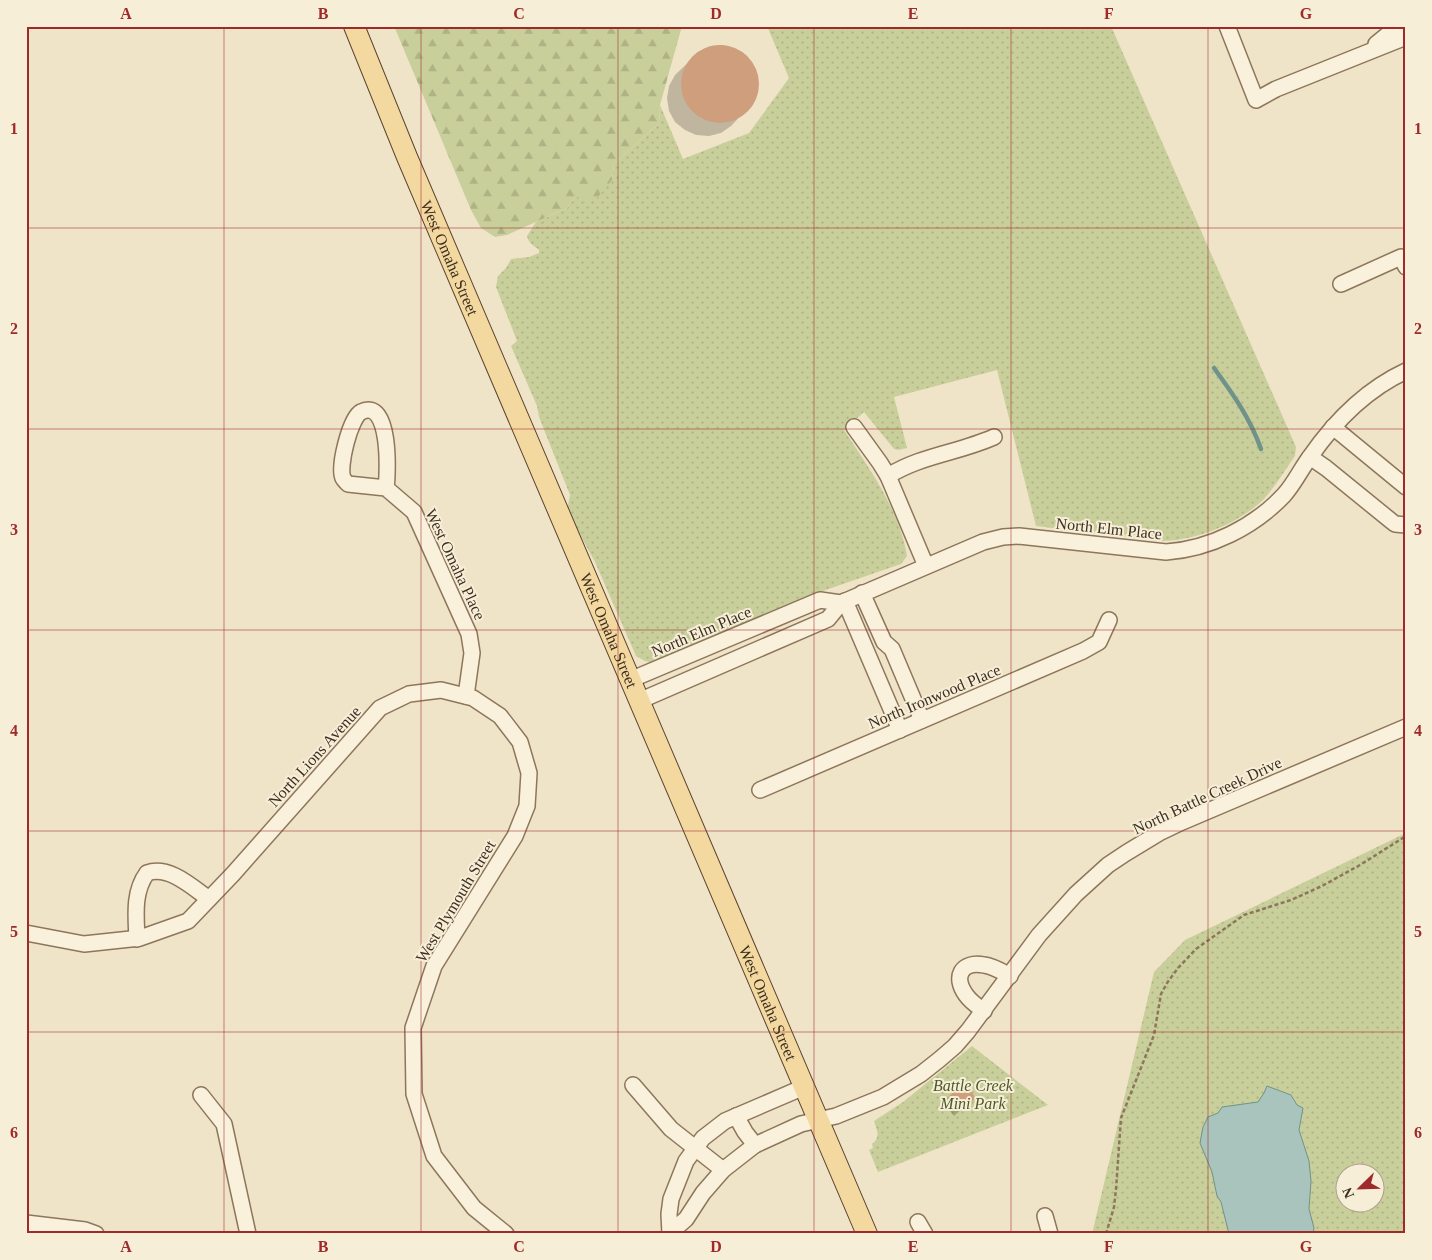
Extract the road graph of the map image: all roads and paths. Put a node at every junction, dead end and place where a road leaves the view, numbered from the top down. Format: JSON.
{"nodes":[{"id":1,"x":354,"y":26,"type":"edge"},
{"id":2,"x":1227,"y":26,"type":"edge"},
{"id":3,"x":1398,"y":26,"type":"edge"},
{"id":4,"x":1406,"y":37,"type":"edge"},
{"id":5,"x":1364,"y":55,"type":"junction"},
{"id":6,"x":1406,"y":267,"type":"edge"},
{"id":7,"x":1341,"y":284,"type":"dead end"},
{"id":8,"x":1406,"y":372,"type":"edge"},
{"id":9,"x":854,"y":427,"type":"dead end"},
{"id":10,"x":1333,"y":427,"type":"junction"},
{"id":11,"x":994,"y":437,"type":"dead end"},
{"id":12,"x":1310,"y":457,"type":"junction"},
{"id":13,"x":888,"y":476,"type":"junction"},
{"id":14,"x":1406,"y":487,"type":"edge"},
{"id":15,"x":386,"y":488,"type":"junction"},
{"id":16,"x":1406,"y":525,"type":"edge"},
{"id":17,"x":926,"y":566,"type":"junction"},
{"id":18,"x":862,"y":592,"type":"junction"},
{"id":19,"x":843,"y":602,"type":"junction"},
{"id":20,"x":1109,"y":620,"type":"dead end"},
{"id":21,"x":630,"y":680,"type":"junction"},
{"id":22,"x":470,"y":697,"type":"junction"},
{"id":23,"x":640,"y":701,"type":"junction"},
{"id":24,"x":922,"y":720,"type":"junction"},
{"id":25,"x":1406,"y":727,"type":"edge"},
{"id":26,"x":900,"y":730,"type":"junction"},
{"id":27,"x":760,"y":790,"type":"dead end"},
{"id":28,"x":1406,"y":836,"type":"edge"},
{"id":29,"x":209,"y":899,"type":"junction"},
{"id":30,"x":26,"y":933,"type":"edge"},
{"id":31,"x":137,"y":939,"type":"junction"},
{"id":32,"x":1010,"y":976,"type":"junction"},
{"id":33,"x":984,"y":1011,"type":"junction"},
{"id":34,"x":633,"y":1085,"type":"dead end"},
{"id":35,"x":804,"y":1087,"type":"junction"},
{"id":36,"x":201,"y":1096,"type":"dead end"},
{"id":37,"x":736,"y":1116,"type":"junction"},
{"id":38,"x":818,"y":1120,"type":"junction"},
{"id":39,"x":755,"y":1145,"type":"junction"},
{"id":40,"x":695,"y":1148,"type":"junction"},
{"id":41,"x":723,"y":1170,"type":"junction"},
{"id":42,"x":1046,"y":1216,"type":"dead end"},
{"id":43,"x":26,"y":1223,"type":"edge"},
{"id":44,"x":670,"y":1233,"type":"edge"},
{"id":45,"x":96,"y":1234,"type":"edge"},
{"id":46,"x":248,"y":1234,"type":"edge"},
{"id":47,"x":506,"y":1234,"type":"edge"},
{"id":48,"x":867,"y":1234,"type":"edge"},
{"id":49,"x":1050,"y":1234,"type":"edge"},
{"id":50,"x":1106,"y":1234,"type":"edge"}],
"edges":[{"from":1,"to":21,"type":"main road","name":"West Omaha Street"},
{"from":2,"to":5,"type":"street"},
{"from":3,"to":5,"type":"street"},
{"from":4,"to":5,"type":"street"},
{"from":6,"to":7,"type":"street"},
{"from":8,"to":10,"type":"street","name":"North Elm Place"},
{"from":9,"to":13,"type":"street"},
{"from":10,"to":12,"type":"street","name":"North Elm Place"},
{"from":10,"to":14,"type":"street"},
{"from":11,"to":13,"type":"street"},
{"from":12,"to":16,"type":"street"},
{"from":12,"to":17,"type":"street","name":"North Elm Place"},
{"from":13,"to":17,"type":"street"},
{"from":15,"to":15,"type":"street"},
{"from":15,"to":22,"type":"street","name":"West Omaha Place"},
{"from":17,"to":18,"type":"street","name":"North Elm Place"},
{"from":18,"to":19,"type":"street","name":"North Elm Place"},
{"from":18,"to":24,"type":"street"},
{"from":19,"to":21,"type":"street","name":"North Elm Place"},
{"from":19,"to":23,"type":"street","name":"North Elm Place"},
{"from":19,"to":26,"type":"street"},
{"from":20,"to":24,"type":"street","name":"North Ironwood Place"},
{"from":21,"to":23,"type":"main road","name":"West Omaha Street"},
{"from":22,"to":29,"type":"street","name":"North Lions Avenue"},
{"from":22,"to":47,"type":"street","name":"West Plymouth Street"},
{"from":23,"to":35,"type":"main road","name":"West Omaha Street"},
{"from":24,"to":26,"type":"street","name":"North Ironwood Place"},
{"from":25,"to":32,"type":"street","name":"North Battle Creek Drive"},
{"from":26,"to":27,"type":"street","name":"North Ironwood Place"},
{"from":28,"to":50,"type":"path"},
{"from":29,"to":31,"type":"street","name":"North Lions Avenue"},
{"from":29,"to":31,"type":"street"},
{"from":30,"to":31,"type":"street","name":"North Lions Avenue"},
{"from":32,"to":33,"type":"street","name":"North Battle Creek Drive"},
{"from":32,"to":33,"type":"street"},
{"from":33,"to":38,"type":"street","name":"North Battle Creek Drive"},
{"from":34,"to":40,"type":"street"},
{"from":35,"to":37,"type":"street","name":"North Battle Creek Drive"},
{"from":35,"to":38,"type":"main road","name":"West Omaha Street"},
{"from":36,"to":46,"type":"street"},
{"from":37,"to":39,"type":"street"},
{"from":37,"to":40,"type":"street","name":"North Battle Creek Drive"},
{"from":38,"to":39,"type":"street","name":"North Battle Creek Drive"},
{"from":38,"to":48,"type":"main road","name":"West Omaha Street"},
{"from":39,"to":41,"type":"street","name":"North Battle Creek Drive"},
{"from":40,"to":41,"type":"street"},
{"from":40,"to":44,"type":"street","name":"North Battle Creek Drive"},
{"from":41,"to":44,"type":"street","name":"North Battle Creek Drive"},
{"from":42,"to":49,"type":"street"},
{"from":43,"to":45,"type":"street"}]}
